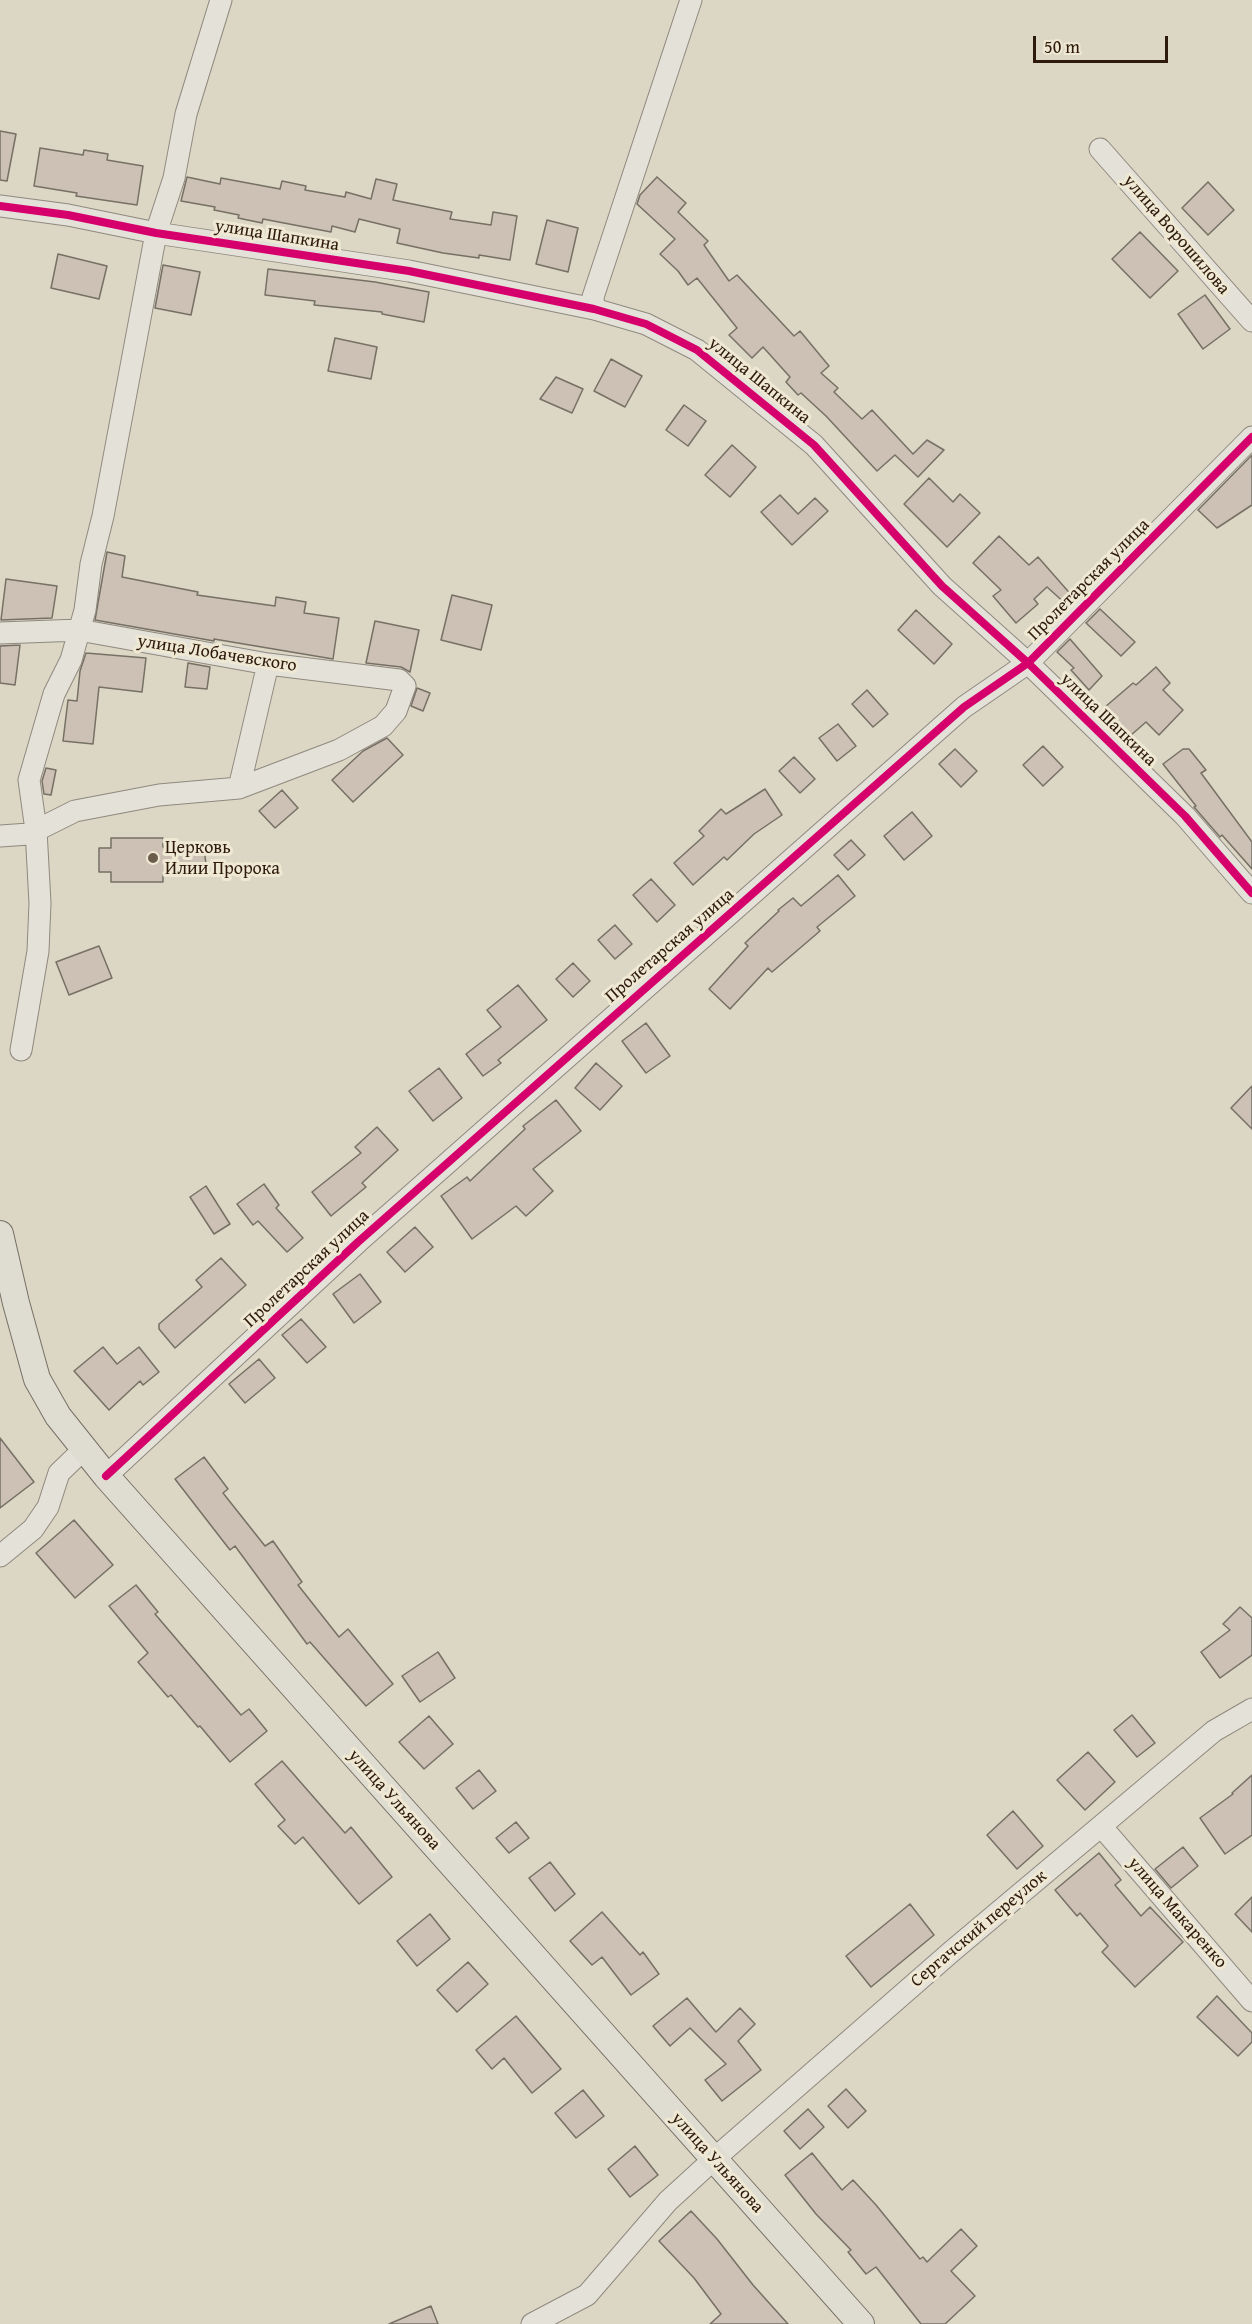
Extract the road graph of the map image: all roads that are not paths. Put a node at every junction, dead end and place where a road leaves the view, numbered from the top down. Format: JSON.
{"nodes":[{"id":1,"x":221,"y":0,"type":"edge"},
{"id":2,"x":691,"y":0,"type":"edge"},
{"id":3,"x":1100,"y":148,"type":"dead end"},
{"id":4,"x":0,"y":206,"type":"edge"},
{"id":5,"x":156,"y":233,"type":"junction"},
{"id":6,"x":594,"y":309,"type":"junction"},
{"id":7,"x":1252,"y":321,"type":"edge"},
{"id":8,"x":1252,"y":436,"type":"edge"},
{"id":9,"x":79,"y":630,"type":"junction"},
{"id":10,"x":0,"y":633,"type":"edge"},
{"id":11,"x":1028,"y":663,"type":"junction"},
{"id":12,"x":268,"y":664,"type":"junction"},
{"id":13,"x":239,"y":788,"type":"junction"},
{"id":14,"x":36,"y":830,"type":"junction"},
{"id":15,"x":0,"y":836,"type":"edge"},
{"id":16,"x":1252,"y":893,"type":"edge"},
{"id":17,"x":21,"y":1050,"type":"dead end"},
{"id":18,"x":0,"y":1234,"type":"edge"},
{"id":19,"x":84,"y":1449,"type":"junction"},
{"id":20,"x":106,"y":1476,"type":"junction"},
{"id":21,"x":0,"y":1556,"type":"edge"},
{"id":22,"x":1252,"y":1709,"type":"edge"},
{"id":23,"x":1101,"y":1826,"type":"junction"},
{"id":24,"x":1252,"y":2001,"type":"edge"},
{"id":25,"x":714,"y":2159,"type":"junction"},
{"id":26,"x":587,"y":2295,"type":"junction"},
{"id":27,"x":532,"y":2324,"type":"edge"},
{"id":28,"x":570,"y":2324,"type":"edge"},
{"id":29,"x":861,"y":2324,"type":"edge"}],
"edges":[{"from":1,"to":5,"type":"street"},
{"from":2,"to":6,"type":"street"},
{"from":3,"to":7,"type":"street","name":"улица Ворошилова"},
{"from":4,"to":5,"type":"street","name":"улица Шапкина"},
{"from":5,"to":6,"type":"street","name":"улица Шапкина"},
{"from":5,"to":9,"type":"street"},
{"from":6,"to":11,"type":"street","name":"улица Шапкина"},
{"from":8,"to":11,"type":"street","name":"Пролетарская улица"},
{"from":9,"to":10,"type":"street","name":"улица Лобачевского"},
{"from":9,"to":12,"type":"street","name":"улица Лобачевского"},
{"from":9,"to":14,"type":"street"},
{"from":11,"to":16,"type":"street","name":"улица Шапкина"},
{"from":11,"to":20,"type":"street","name":"Пролетарская улица"},
{"from":12,"to":13,"type":"street"},
{"from":12,"to":13,"type":"street","name":"улица Лобачевского"},
{"from":13,"to":14,"type":"street"},
{"from":14,"to":15,"type":"street"},
{"from":14,"to":17,"type":"street"},
{"from":18,"to":19,"type":"main road","name":"улица Ульянова"},
{"from":19,"to":20,"type":"main road","name":"улица Ульянова"},
{"from":19,"to":21,"type":"street"},
{"from":20,"to":25,"type":"main road","name":"улица Ульянова"},
{"from":22,"to":23,"type":"street","name":"Сергачский переулок"},
{"from":23,"to":24,"type":"street","name":"улица Макаренко"},
{"from":23,"to":25,"type":"street","name":"Сергачский переулок"},
{"from":25,"to":26,"type":"street","name":"Сергачский переулок"},
{"from":25,"to":29,"type":"main road","name":"улица Ульянова"},
{"from":26,"to":27,"type":"street"},
{"from":26,"to":28,"type":"street"}]}
